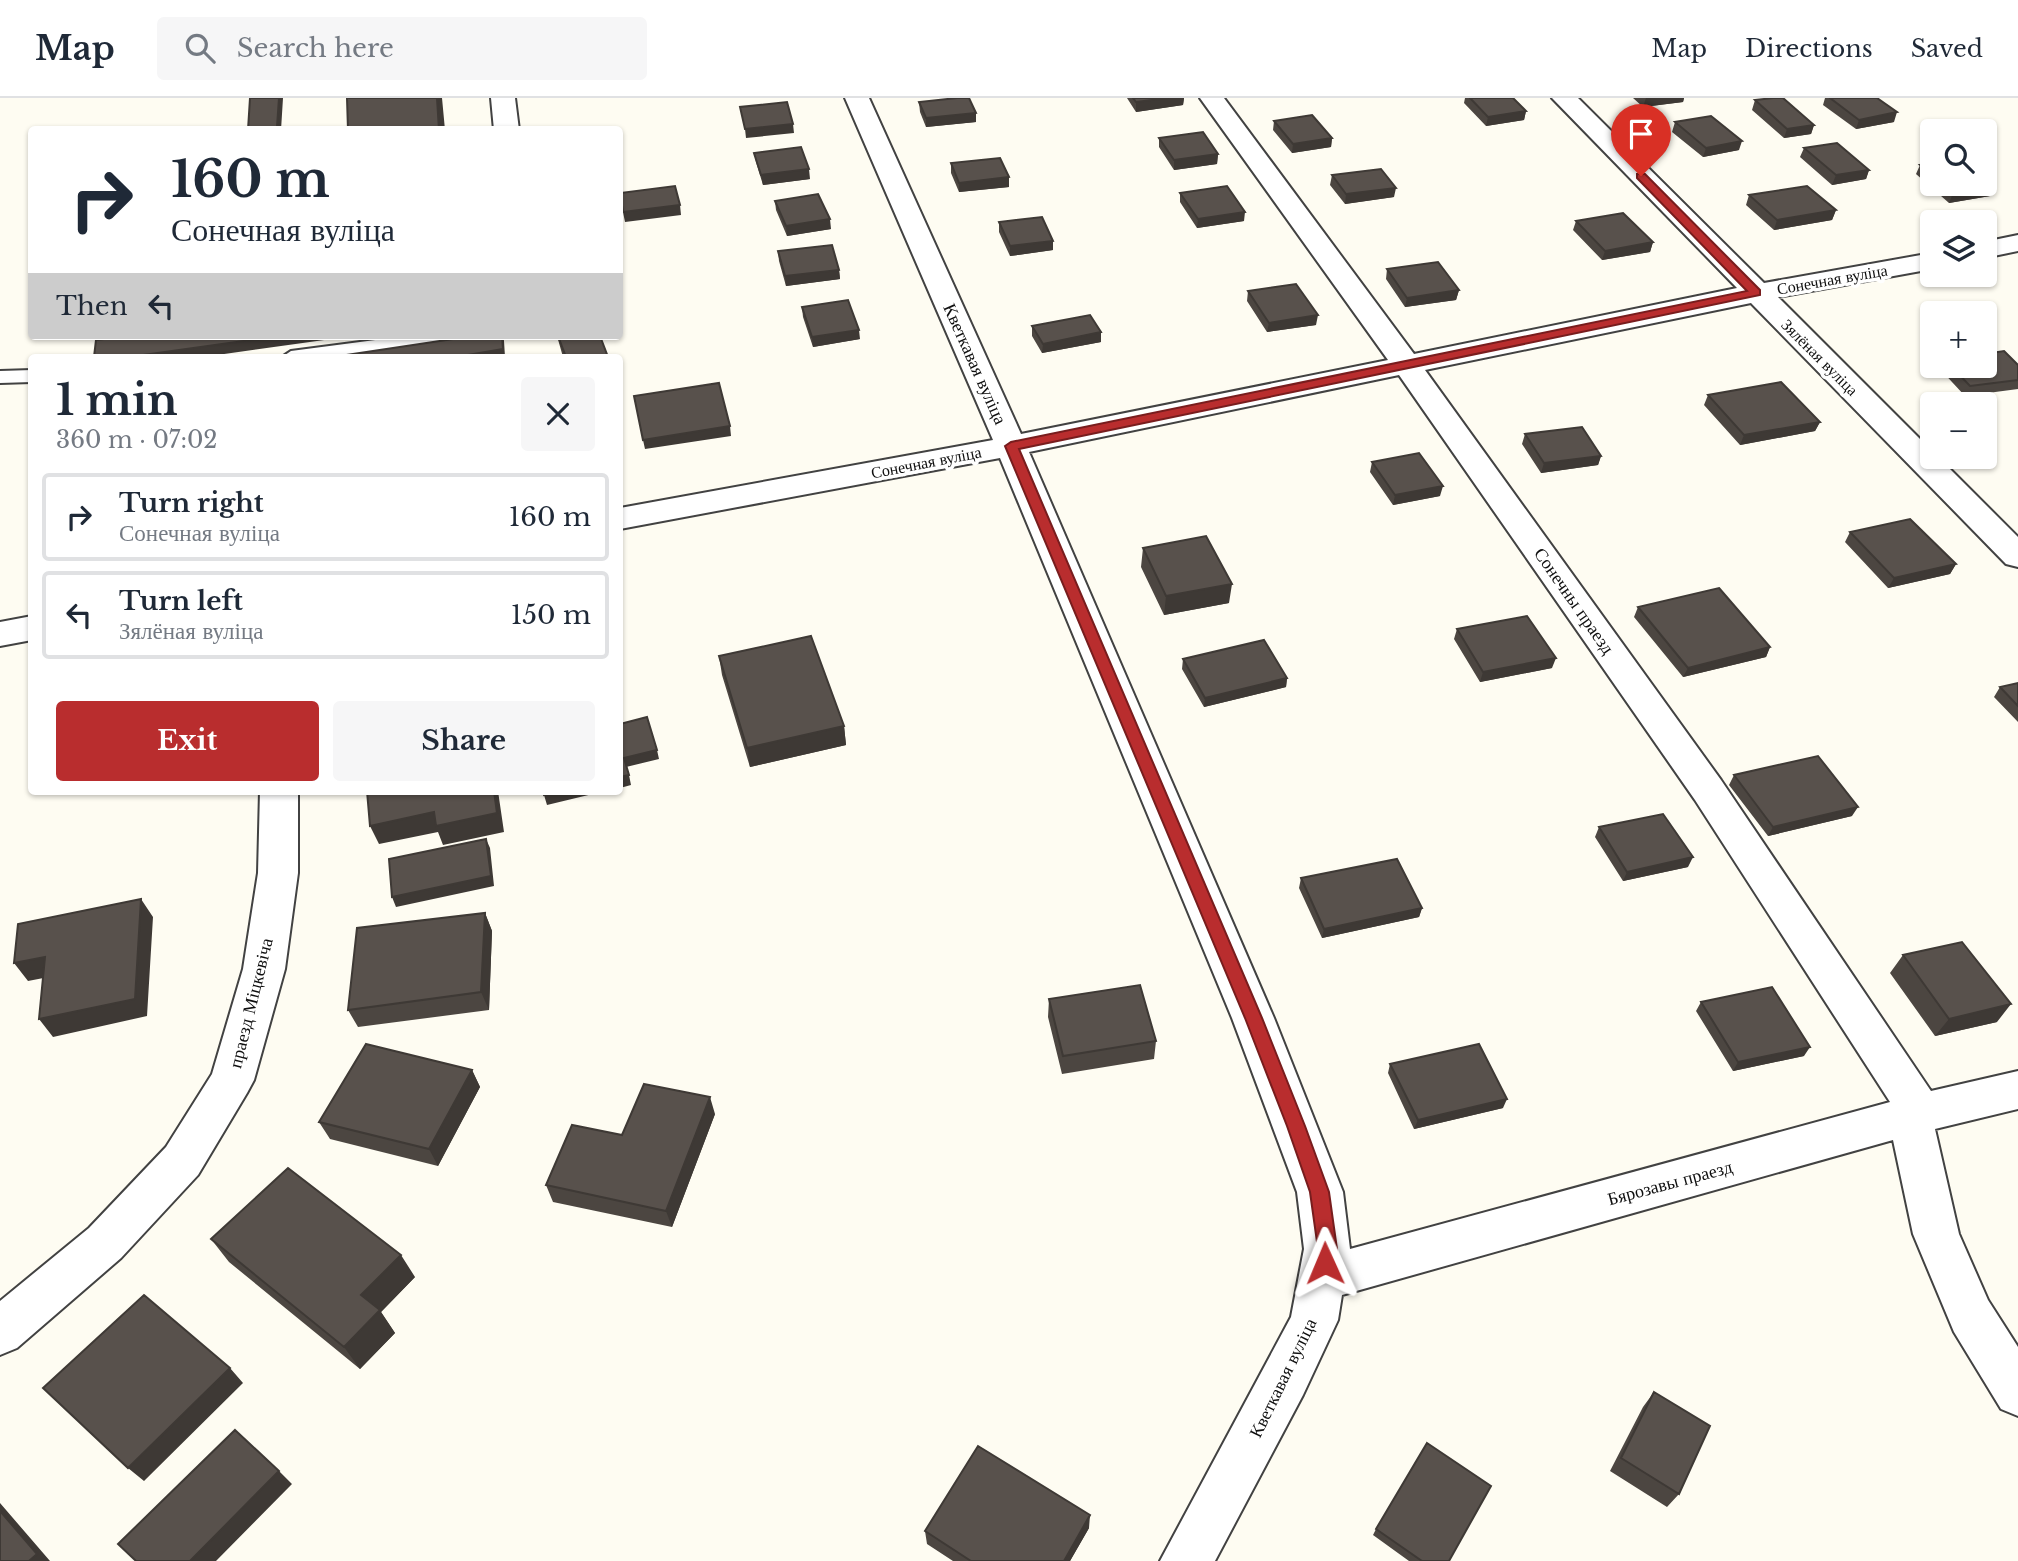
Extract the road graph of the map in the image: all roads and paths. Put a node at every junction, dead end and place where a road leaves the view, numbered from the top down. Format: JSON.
{"nodes":[{"id":1,"x":503,"y":98,"type":"edge"},
{"id":2,"x":857,"y":98,"type":"edge"},
{"id":3,"x":1212,"y":98,"type":"edge"},
{"id":4,"x":1564,"y":98,"type":"edge"},
{"id":5,"x":506,"y":126,"type":"edge"},
{"id":6,"x":2018,"y":243,"type":"edge"},
{"id":7,"x":1997,"y":247,"type":"edge"},
{"id":8,"x":1920,"y":263,"type":"edge"},
{"id":9,"x":1756,"y":293,"type":"junction"},
{"id":10,"x":418,"y":340,"type":"edge"},
{"id":11,"x":313,"y":354,"type":"edge"},
{"id":12,"x":1406,"y":364,"type":"junction"},
{"id":13,"x":28,"y":376,"type":"edge"},
{"id":14,"x":0,"y":377,"type":"edge"},
{"id":15,"x":1011,"y":446,"type":"junction"},
{"id":16,"x":623,"y":518,"type":"edge"},
{"id":17,"x":2018,"y":556,"type":"edge"},
{"id":18,"x":28,"y":629,"type":"edge"},
{"id":19,"x":0,"y":634,"type":"edge"},
{"id":20,"x":279,"y":795,"type":"edge"},
{"id":21,"x":2018,"y":1090,"type":"edge"},
{"id":22,"x":1916,"y":1115,"type":"junction"},
{"id":23,"x":1324,"y":1278,"type":"junction"},
{"id":24,"x":0,"y":1332,"type":"edge"},
{"id":25,"x":2018,"y":1392,"type":"edge"},
{"id":26,"x":1186,"y":1561,"type":"edge"}],
"edges":[{"from":1,"to":5,"type":"street"},
{"from":2,"to":15,"type":"street","name":"Кветкавая вуліца"},
{"from":3,"to":12,"type":"street","name":"Сонечны праезд"},
{"from":4,"to":9,"type":"street","name":"Зялёная вуліца"},
{"from":6,"to":7,"type":"street"},
{"from":8,"to":9,"type":"street","name":"Сонечная вуліца"},
{"from":9,"to":12,"type":"street","name":"Сонечная вуліца"},
{"from":9,"to":17,"type":"street","name":"Зялёная вуліца"},
{"from":10,"to":11,"type":"lane"},
{"from":12,"to":15,"type":"street","name":"Сонечная вуліца"},
{"from":12,"to":22,"type":"street","name":"Сонечны праезд"},
{"from":13,"to":14,"type":"lane"},
{"from":15,"to":16,"type":"street","name":"Сонечная вуліца"},
{"from":15,"to":23,"type":"street","name":"Кветкавая вуліца"},
{"from":18,"to":19,"type":"street"},
{"from":20,"to":24,"type":"street","name":"праезд Міцкевіча"},
{"from":21,"to":22,"type":"street","name":"Бярозавы праезд"},
{"from":22,"to":23,"type":"street","name":"Бярозавы праезд"},
{"from":22,"to":25,"type":"street","name":"Сонечны праезд"},
{"from":23,"to":26,"type":"street","name":"Кветкавая вуліца"}]}
